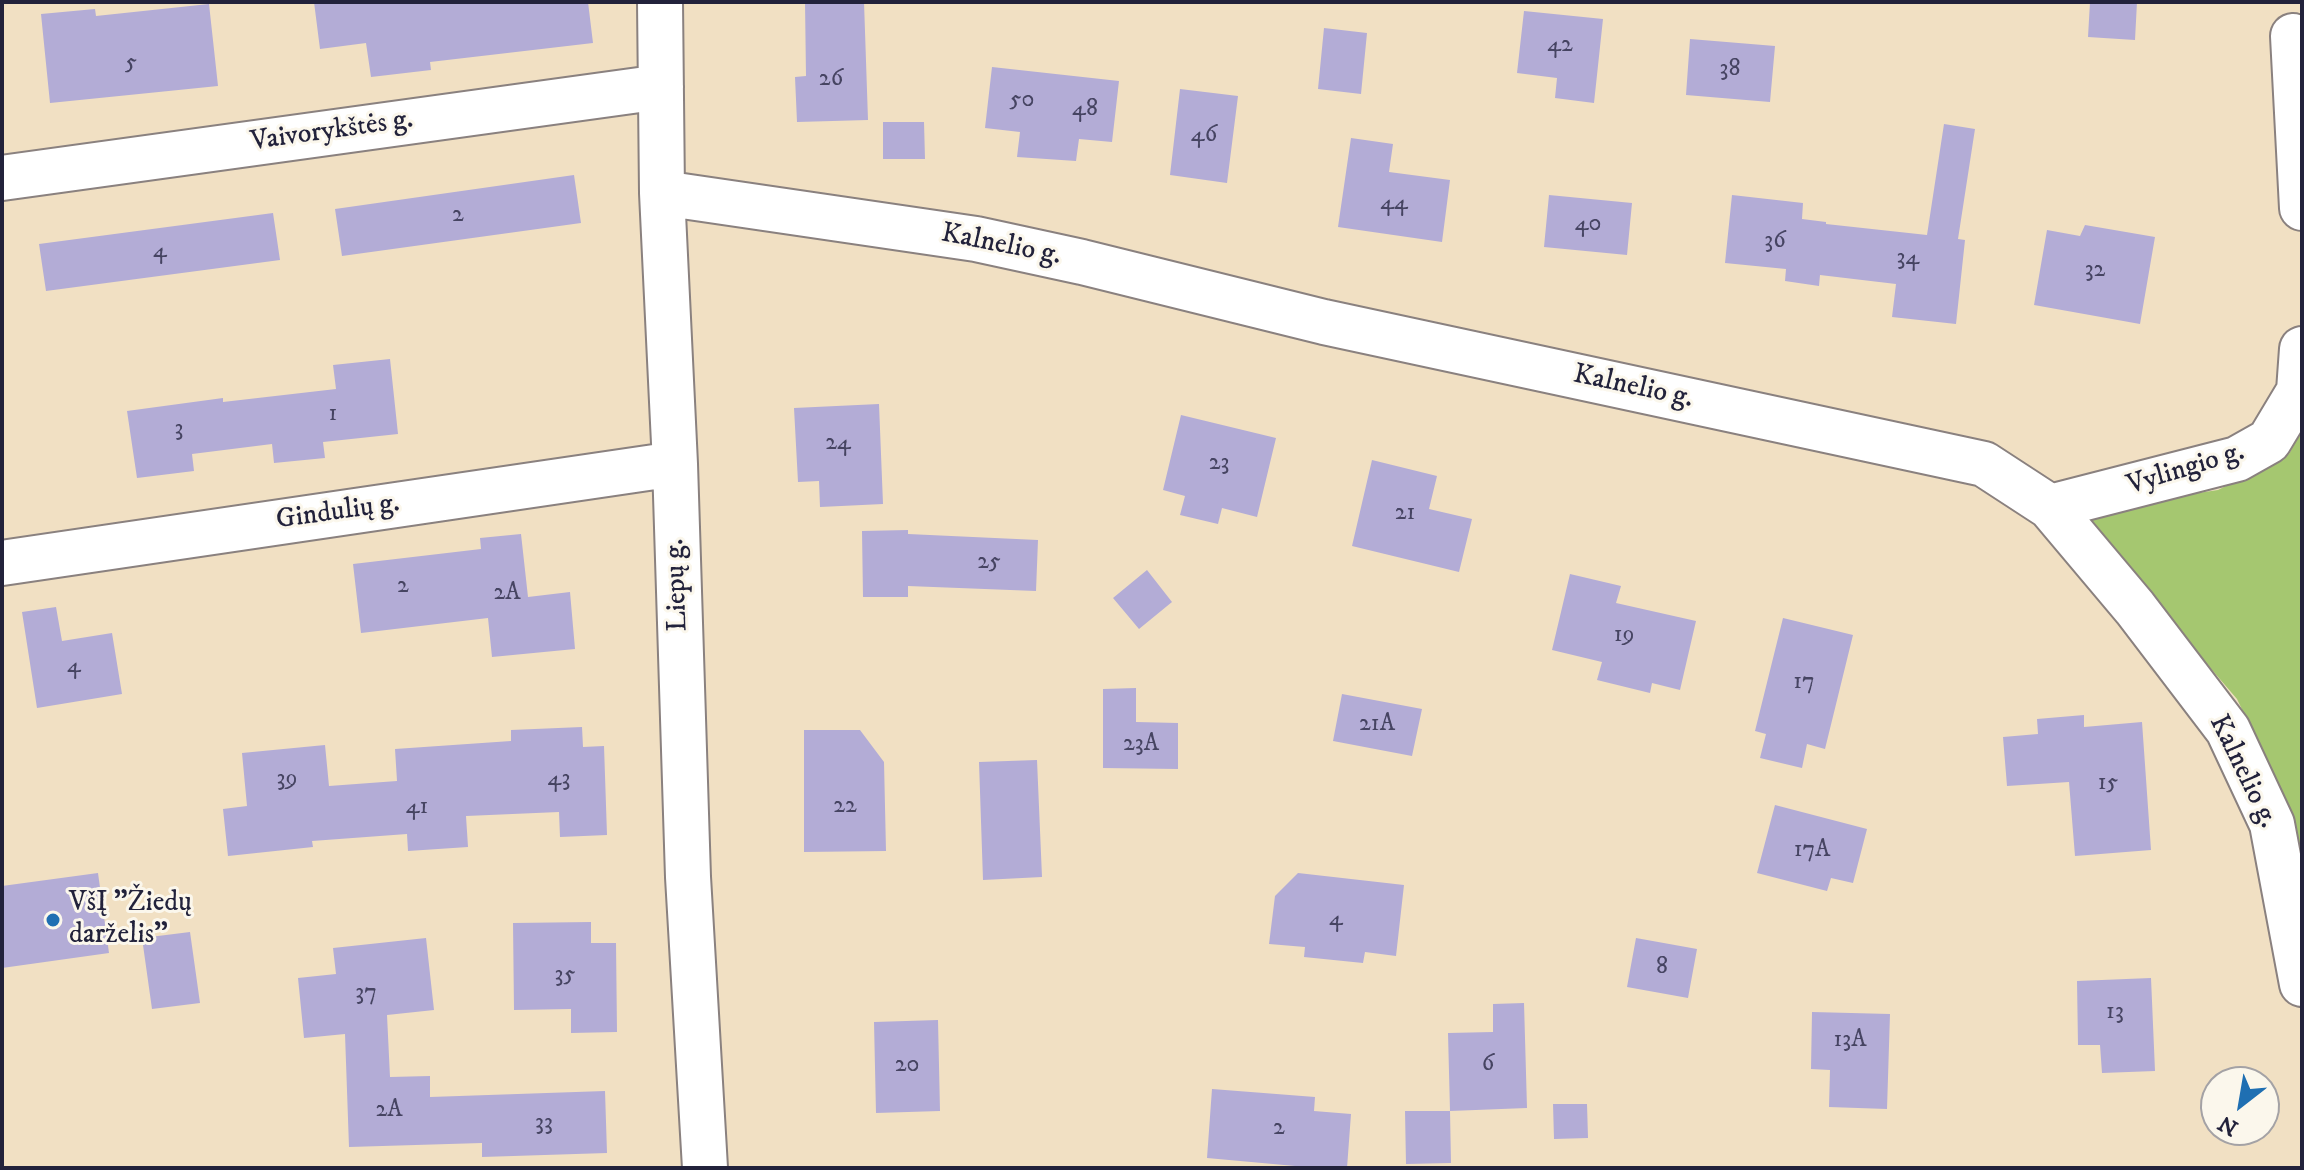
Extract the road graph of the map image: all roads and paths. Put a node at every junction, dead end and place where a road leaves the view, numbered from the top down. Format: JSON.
{"nodes":[{"id":1,"x":660,"y":2,"type":"edge"},
{"id":2,"x":2293,"y":36,"type":"dead end"},
{"id":3,"x":661,"y":87,"type":"junction"},
{"id":4,"x":2,"y":178,"type":"edge"},
{"id":5,"x":662,"y":193,"type":"junction"},
{"id":6,"x":2302,"y":208,"type":"edge"},
{"id":7,"x":2302,"y":349,"type":"edge"},
{"id":8,"x":675,"y":464,"type":"junction"},
{"id":9,"x":2050,"y":507,"type":"junction"},
{"id":10,"x":2,"y":563,"type":"edge"},
{"id":11,"x":2302,"y":984,"type":"edge"},
{"id":12,"x":705,"y":1168,"type":"edge"}],
"edges":[{"from":1,"to":3,"type":"street","name":"Liepų g."},
{"from":2,"to":6,"type":"street"},
{"from":3,"to":4,"type":"street","name":"Vaivorykštės g."},
{"from":3,"to":5,"type":"street","name":"Liepų g."},
{"from":5,"to":8,"type":"street","name":"Liepų g."},
{"from":5,"to":9,"type":"street","name":"Kalnelio g."},
{"from":7,"to":9,"type":"street","name":"Vylingio g."},
{"from":8,"to":10,"type":"street","name":"Gindulių g."},
{"from":8,"to":12,"type":"street","name":"Liepų g."},
{"from":9,"to":11,"type":"street","name":"Kalnelio g."}]}
